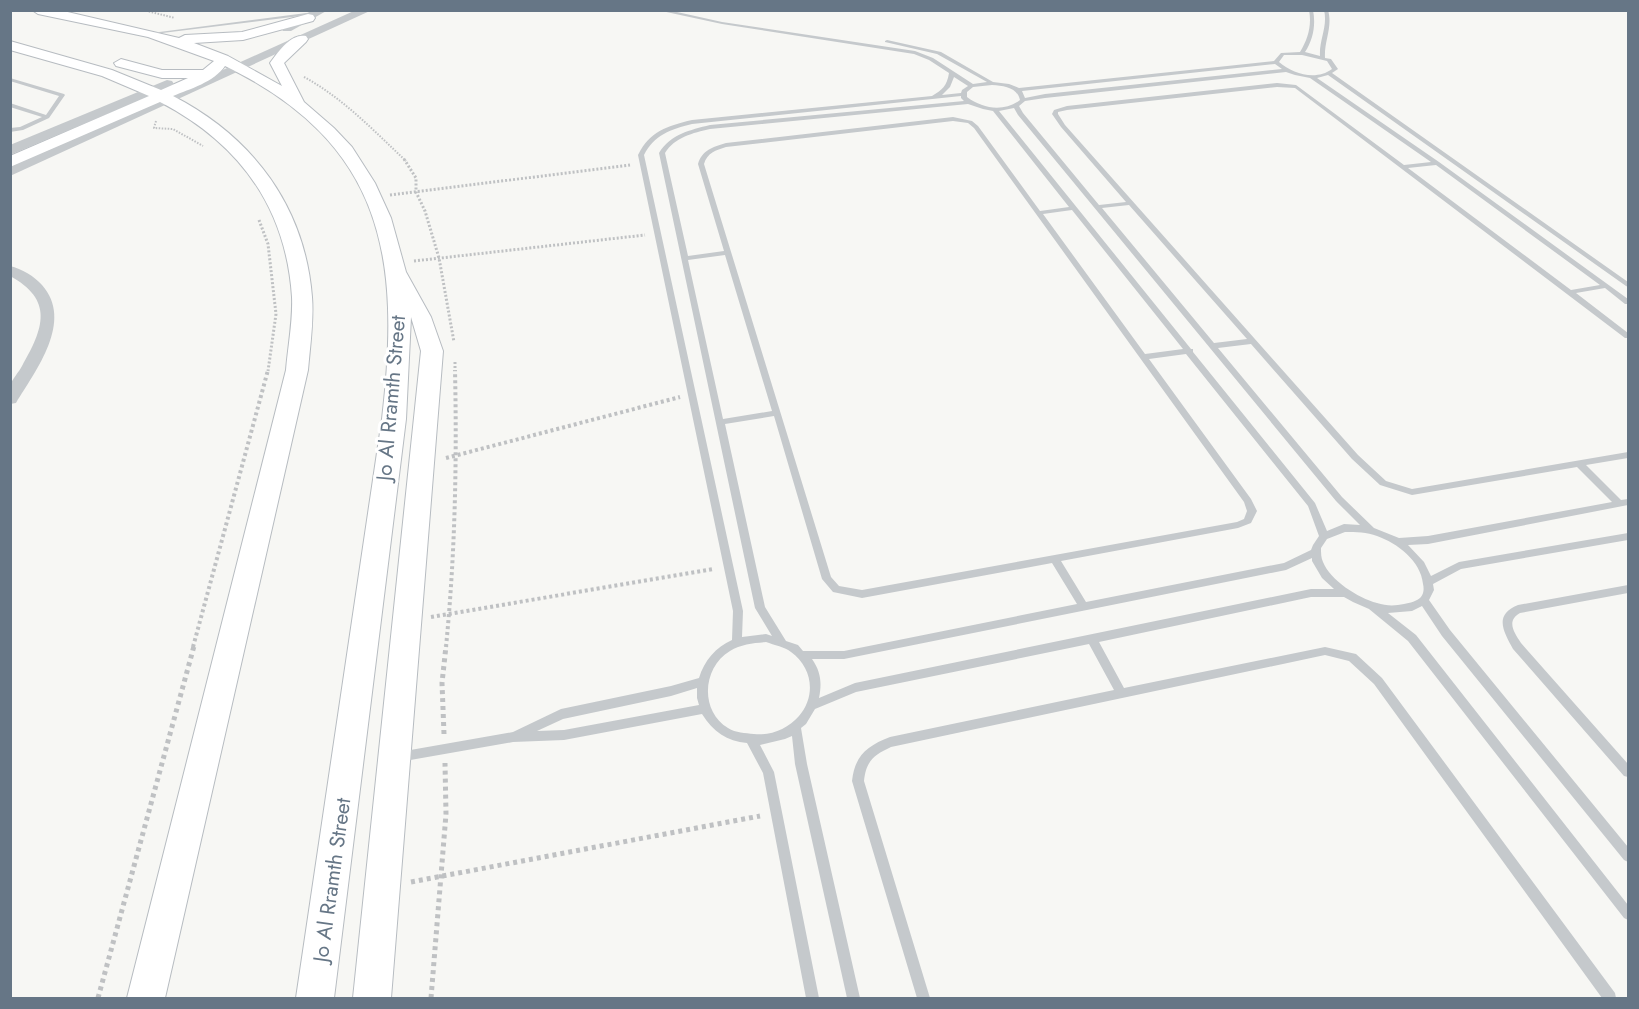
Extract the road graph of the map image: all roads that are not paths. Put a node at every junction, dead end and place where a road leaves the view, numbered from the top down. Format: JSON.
{"nodes":[{"id":1,"x":38,"y":10,"type":"edge"},
{"id":2,"x":367,"y":10,"type":"edge"},
{"id":3,"x":659,"y":10,"type":"edge"},
{"id":4,"x":689,"y":10,"type":"edge"},
{"id":5,"x":1311,"y":10,"type":"edge"},
{"id":6,"x":1326,"y":10,"type":"edge"},
{"id":7,"x":323,"y":11,"type":"edge"},
{"id":8,"x":308,"y":18,"type":"junction"},
{"id":9,"x":145,"y":34,"type":"junction"},
{"id":10,"x":840,"y":34,"type":"dead end"},
{"id":11,"x":168,"y":39,"type":"junction"},
{"id":12,"x":301,"y":39,"type":"junction"},
{"id":13,"x":884,"y":40,"type":"dead end"},
{"id":14,"x":14,"y":46,"type":"edge"},
{"id":15,"x":1302,"y":53,"type":"junction"},
{"id":16,"x":1323,"y":58,"type":"junction"},
{"id":17,"x":223,"y":59,"type":"junction"},
{"id":18,"x":70,"y":62,"type":"junction"},
{"id":19,"x":1276,"y":62,"type":"junction"},
{"id":20,"x":239,"y":68,"type":"junction"},
{"id":21,"x":1288,"y":70,"type":"junction"},
{"id":22,"x":952,"y":72,"type":"junction"},
{"id":23,"x":1330,"y":74,"type":"junction"},
{"id":24,"x":213,"y":76,"type":"junction"},
{"id":25,"x":1311,"y":76,"type":"junction"},
{"id":26,"x":192,"y":77,"type":"junction"},
{"id":27,"x":10,"y":79,"type":"edge"},
{"id":28,"x":992,"y":83,"type":"junction"},
{"id":29,"x":1161,"y":84,"type":"junction"},
{"id":30,"x":972,"y":86,"type":"junction"},
{"id":31,"x":1019,"y":90,"type":"junction"},
{"id":32,"x":963,"y":94,"type":"junction"},
{"id":33,"x":1175,"y":96,"type":"junction"},
{"id":34,"x":159,"y":100,"type":"junction"},
{"id":35,"x":916,"y":100,"type":"junction"},
{"id":36,"x":1023,"y":100,"type":"junction"},
{"id":37,"x":969,"y":102,"type":"junction"},
{"id":38,"x":10,"y":105,"type":"edge"},
{"id":39,"x":1016,"y":106,"type":"junction"},
{"id":40,"x":302,"y":108,"type":"junction"},
{"id":41,"x":994,"y":109,"type":"junction"},
{"id":42,"x":90,"y":116,"type":"junction"},
{"id":43,"x":825,"y":116,"type":"junction"},
{"id":44,"x":47,"y":117,"type":"junction"},
{"id":45,"x":105,"y":128,"type":"joint"},
{"id":46,"x":10,"y":130,"type":"edge"},
{"id":47,"x":330,"y":133,"type":"junction"},
{"id":48,"x":833,"y":133,"type":"junction"},
{"id":49,"x":10,"y":151,"type":"edge"},
{"id":50,"x":10,"y":162,"type":"edge"},
{"id":51,"x":1437,"y":163,"type":"junction"},
{"id":52,"x":1405,"y":167,"type":"junction"},
{"id":53,"x":10,"y":172,"type":"edge"},
{"id":54,"x":1130,"y":203,"type":"junction"},
{"id":55,"x":1074,"y":207,"type":"junction"},
{"id":56,"x":1097,"y":207,"type":"junction"},
{"id":57,"x":1038,"y":213,"type":"junction"},
{"id":58,"x":728,"y":253,"type":"junction"},
{"id":59,"x":686,"y":258,"type":"junction"},
{"id":60,"x":394,"y":264,"type":"junction"},
{"id":61,"x":10,"y":270,"type":"edge"},
{"id":62,"x":1629,"y":285,"type":"edge"},
{"id":63,"x":1606,"y":286,"type":"junction"},
{"id":64,"x":1570,"y":292,"type":"junction"},
{"id":65,"x":1629,"y":302,"type":"edge"},
{"id":66,"x":1629,"y":336,"type":"edge"},
{"id":67,"x":1252,"y":341,"type":"junction"},
{"id":68,"x":1213,"y":346,"type":"junction"},
{"id":69,"x":1190,"y":351,"type":"junction"},
{"id":70,"x":1143,"y":357,"type":"junction"},
{"id":71,"x":10,"y":399,"type":"edge"},
{"id":72,"x":777,"y":413,"type":"junction"},
{"id":73,"x":720,"y":422,"type":"junction"},
{"id":74,"x":1629,"y":455,"type":"edge"},
{"id":75,"x":1578,"y":464,"type":"junction"},
{"id":76,"x":1624,"y":503,"type":"edge"},
{"id":77,"x":1371,"y":530,"type":"junction"},
{"id":78,"x":1324,"y":536,"type":"junction"},
{"id":79,"x":1629,"y":536,"type":"edge"},
{"id":80,"x":1399,"y":542,"type":"junction"},
{"id":81,"x":1316,"y":552,"type":"junction"},
{"id":82,"x":1055,"y":559,"type":"junction"},
{"id":83,"x":1429,"y":582,"type":"junction"},
{"id":84,"x":1629,"y":588,"type":"edge"},
{"id":85,"x":1343,"y":593,"type":"junction"},
{"id":86,"x":1422,"y":600,"type":"junction"},
{"id":87,"x":1084,"y":607,"type":"junction"},
{"id":88,"x":1372,"y":607,"type":"junction"},
{"id":89,"x":1092,"y":639,"type":"junction"},
{"id":90,"x":781,"y":641,"type":"junction"},
{"id":91,"x":737,"y":643,"type":"junction"},
{"id":92,"x":804,"y":655,"type":"junction"},
{"id":93,"x":702,"y":682,"type":"junction"},
{"id":94,"x":1121,"y":693,"type":"junction"},
{"id":95,"x":814,"y":705,"type":"junction"},
{"id":96,"x":704,"y":709,"type":"junction"},
{"id":97,"x":796,"y":728,"type":"junction"},
{"id":98,"x":513,"y":737,"type":"junction"},
{"id":99,"x":751,"y":740,"type":"junction"},
{"id":100,"x":395,"y":758,"type":"junction"},
{"id":101,"x":1629,"y":772,"type":"edge"},
{"id":102,"x":1629,"y":855,"type":"edge"},
{"id":103,"x":1629,"y":914,"type":"edge"},
{"id":104,"x":146,"y":999,"type":"edge"},
{"id":105,"x":315,"y":999,"type":"edge"},
{"id":106,"x":372,"y":999,"type":"edge"},
{"id":107,"x":813,"y":999,"type":"edge"},
{"id":108,"x":854,"y":999,"type":"edge"},
{"id":109,"x":924,"y":999,"type":"edge"},
{"id":110,"x":1610,"y":999,"type":"edge"}],
"edges":[{"from":1,"to":9,"type":"main road","name":"Jo Al Rramth Street"},
{"from":2,"to":12,"type":"street"},
{"from":3,"to":22,"type":"lane"},
{"from":4,"to":10,"type":"lane"},
{"from":5,"to":15,"type":"lane"},
{"from":6,"to":16,"type":"lane"},
{"from":7,"to":8,"type":"street"},
{"from":7,"to":9,"type":"lane"},
{"from":8,"to":11,"type":"main road"},
{"from":8,"to":17,"type":"street"},
{"from":9,"to":11,"type":"main road","name":"Jo Al Rramth Street"},
{"from":11,"to":17,"type":"main road","name":"Jo Al Rramth Street"},
{"from":12,"to":20,"type":"street"},
{"from":12,"to":40,"type":"main road"},
{"from":13,"to":28,"type":"lane"},
{"from":14,"to":18,"type":"main road"},
{"from":14,"to":26,"type":"main road"},
{"from":15,"to":16,"type":"lane"},
{"from":15,"to":19,"type":"lane"},
{"from":16,"to":23,"type":"lane"},
{"from":17,"to":20,"type":"main road","name":"Jo Al Rramth Street"},
{"from":17,"to":24,"type":"main road"},
{"from":17,"to":26,"type":"street"},
{"from":18,"to":34,"type":"main road"},
{"from":18,"to":42,"type":"main road"},
{"from":19,"to":21,"type":"lane"},
{"from":19,"to":31,"type":"lane"},
{"from":20,"to":24,"type":"main road"},
{"from":20,"to":40,"type":"main road","name":"Jo Al Rramth Street"},
{"from":21,"to":25,"type":"lane"},
{"from":21,"to":29,"type":"lane"},
{"from":22,"to":30,"type":"lane"},
{"from":22,"to":35,"type":"lane"},
{"from":23,"to":25,"type":"lane"},
{"from":23,"to":62,"type":"lane"},
{"from":24,"to":26,"type":"main road"},
{"from":24,"to":34,"type":"street"},
{"from":24,"to":47,"type":"main road"},
{"from":25,"to":51,"type":"lane"},
{"from":26,"to":34,"type":"main road"},
{"from":27,"to":44,"type":"lane"},
{"from":28,"to":30,"type":"lane"},
{"from":28,"to":31,"type":"lane"},
{"from":29,"to":33,"type":"lane"},
{"from":29,"to":36,"type":"lane"},
{"from":30,"to":32,"type":"lane"},
{"from":31,"to":36,"type":"lane"},
{"from":32,"to":35,"type":"lane"},
{"from":32,"to":37,"type":"lane"},
{"from":33,"to":52,"type":"lane"},
{"from":33,"to":54,"type":"lane"},
{"from":34,"to":42,"type":"street"},
{"from":34,"to":45,"type":"main road"},
{"from":34,"to":50,"type":"main road"},
{"from":34,"to":104,"type":"main road"},
{"from":35,"to":91,"type":"lane"},
{"from":36,"to":39,"type":"lane"},
{"from":37,"to":41,"type":"lane"},
{"from":37,"to":43,"type":"lane"},
{"from":38,"to":44,"type":"lane"},
{"from":39,"to":41,"type":"lane"},
{"from":39,"to":56,"type":"lane"},
{"from":40,"to":47,"type":"main road","name":"Jo Al Rramth Street"},
{"from":41,"to":55,"type":"lane"},
{"from":42,"to":49,"type":"street"},
{"from":43,"to":48,"type":"lane"},
{"from":43,"to":59,"type":"lane"},
{"from":44,"to":46,"type":"lane"},
{"from":45,"to":53,"type":"street"},
{"from":47,"to":60,"type":"main road","name":"Jo Al Rramth Street"},
{"from":48,"to":57,"type":"lane"},
{"from":48,"to":58,"type":"lane"},
{"from":51,"to":52,"type":"lane"},
{"from":51,"to":63,"type":"lane"},
{"from":52,"to":64,"type":"lane"},
{"from":54,"to":56,"type":"lane"},
{"from":54,"to":67,"type":"lane"},
{"from":55,"to":57,"type":"lane"},
{"from":55,"to":69,"type":"lane"},
{"from":56,"to":68,"type":"lane"},
{"from":57,"to":70,"type":"lane"},
{"from":58,"to":59,"type":"lane"},
{"from":58,"to":72,"type":"lane"},
{"from":59,"to":73,"type":"lane"},
{"from":60,"to":100,"type":"main road"},
{"from":60,"to":105,"type":"main road","name":"Jo Al Rramth Street"},
{"from":61,"to":71,"type":"street"},
{"from":63,"to":64,"type":"lane"},
{"from":63,"to":65,"type":"lane"},
{"from":64,"to":66,"type":"lane"},
{"from":67,"to":68,"type":"lane"},
{"from":67,"to":75,"type":"lane"},
{"from":68,"to":77,"type":"lane"},
{"from":69,"to":70,"type":"lane"},
{"from":69,"to":78,"type":"lane"},
{"from":70,"to":82,"type":"lane"},
{"from":72,"to":73,"type":"lane"},
{"from":72,"to":82,"type":"lane"},
{"from":73,"to":90,"type":"lane"},
{"from":74,"to":75,"type":"lane"},
{"from":75,"to":76,"type":"lane"},
{"from":76,"to":80,"type":"lane"},
{"from":77,"to":78,"type":"lane"},
{"from":77,"to":80,"type":"lane"},
{"from":78,"to":81,"type":"lane"},
{"from":79,"to":83,"type":"lane"},
{"from":80,"to":83,"type":"lane"},
{"from":81,"to":85,"type":"lane"},
{"from":81,"to":87,"type":"lane"},
{"from":82,"to":87,"type":"lane"},
{"from":83,"to":86,"type":"lane"},
{"from":84,"to":101,"type":"lane"},
{"from":85,"to":88,"type":"lane"},
{"from":85,"to":89,"type":"lane"},
{"from":86,"to":88,"type":"lane"},
{"from":86,"to":102,"type":"lane"},
{"from":87,"to":92,"type":"lane"},
{"from":88,"to":103,"type":"lane"},
{"from":89,"to":94,"type":"lane"},
{"from":89,"to":95,"type":"lane"},
{"from":90,"to":91,"type":"lane"},
{"from":90,"to":92,"type":"lane"},
{"from":91,"to":93,"type":"lane"},
{"from":92,"to":95,"type":"lane"},
{"from":93,"to":96,"type":"lane"},
{"from":93,"to":98,"type":"lane"},
{"from":94,"to":109,"type":"lane"},
{"from":94,"to":110,"type":"lane"},
{"from":95,"to":97,"type":"lane"},
{"from":96,"to":98,"type":"lane"},
{"from":96,"to":99,"type":"lane"},
{"from":97,"to":99,"type":"lane"},
{"from":97,"to":108,"type":"lane"},
{"from":98,"to":100,"type":"lane"},
{"from":99,"to":107,"type":"lane"},
{"from":100,"to":106,"type":"main road"}]}
